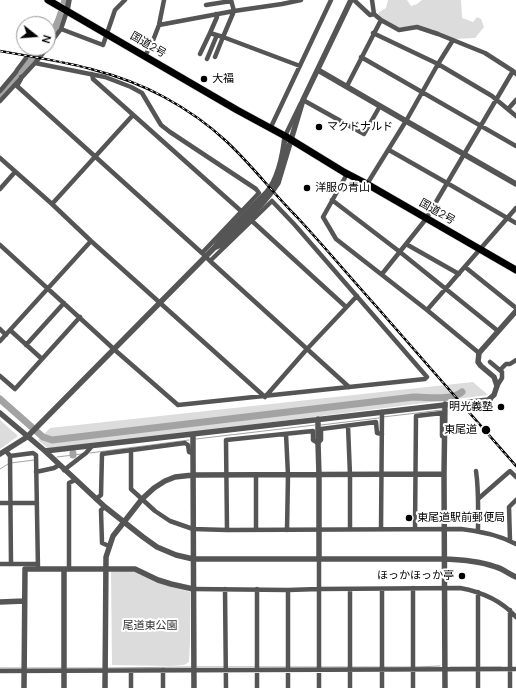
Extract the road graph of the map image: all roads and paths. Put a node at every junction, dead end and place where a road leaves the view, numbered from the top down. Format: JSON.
{"nodes":[{"id":1,"x":48,"y":0,"type":"edge"},
{"id":2,"x":69,"y":0,"type":"edge"},
{"id":3,"x":124,"y":0,"type":"edge"},
{"id":4,"x":164,"y":0,"type":"edge"},
{"id":5,"x":231,"y":0,"type":"edge"},
{"id":6,"x":266,"y":0,"type":"edge"},
{"id":7,"x":301,"y":0,"type":"edge"},
{"id":8,"x":331,"y":0,"type":"edge"},
{"id":9,"x":353,"y":0,"type":"edge"},
{"id":10,"x":372,"y":0,"type":"edge"},
{"id":11,"x":206,"y":5,"type":"dead end"},
{"id":12,"x":267,"y":6,"type":"junction"},
{"id":13,"x":67,"y":11,"type":"junction"},
{"id":14,"x":234,"y":11,"type":"junction"},
{"id":15,"x":216,"y":14,"type":"junction"},
{"id":16,"x":374,"y":14,"type":"junction"},
{"id":17,"x":381,"y":20,"type":"junction"},
{"id":18,"x":159,"y":26,"type":"junction"},
{"id":19,"x":61,"y":29,"type":"junction"},
{"id":20,"x":210,"y":33,"type":"junction"},
{"id":21,"x":373,"y":33,"type":"junction"},
{"id":22,"x":107,"y":34,"type":"junction"},
{"id":23,"x":56,"y":35,"type":"edge"},
{"id":24,"x":217,"y":35,"type":"junction"},
{"id":25,"x":223,"y":37,"type":"junction"},
{"id":26,"x":454,"y":40,"type":"junction"},
{"id":27,"x":200,"y":54,"type":"dead end"},
{"id":28,"x":40,"y":56,"type":"edge"},
{"id":29,"x":145,"y":56,"type":"junction"},
{"id":30,"x":215,"y":57,"type":"dead end"},
{"id":31,"x":362,"y":57,"type":"junction"},
{"id":32,"x":26,"y":58,"type":"dead end"},
{"id":33,"x":207,"y":59,"type":"dead end"},
{"id":34,"x":35,"y":63,"type":"junction"},
{"id":35,"x":438,"y":64,"type":"junction"},
{"id":36,"x":300,"y":66,"type":"junction"},
{"id":37,"x":318,"y":70,"type":"junction"},
{"id":38,"x":514,"y":72,"type":"edge"},
{"id":39,"x":92,"y":74,"type":"junction"},
{"id":40,"x":21,"y":77,"type":"junction"},
{"id":41,"x":347,"y":86,"type":"junction"},
{"id":42,"x":0,"y":91,"type":"edge"},
{"id":43,"x":423,"y":93,"type":"junction"},
{"id":44,"x":496,"y":99,"type":"junction"},
{"id":45,"x":303,"y":100,"type":"junction"},
{"id":46,"x":516,"y":100,"type":"edge"},
{"id":47,"x":0,"y":101,"type":"edge"},
{"id":48,"x":380,"y":106,"type":"junction"},
{"id":49,"x":508,"y":109,"type":"junction"},
{"id":50,"x":237,"y":110,"type":"junction"},
{"id":51,"x":133,"y":115,"type":"junction"},
{"id":52,"x":516,"y":116,"type":"edge"},
{"id":53,"x":406,"y":122,"type":"junction"},
{"id":54,"x":480,"y":126,"type":"junction"},
{"id":55,"x":270,"y":129,"type":"junction"},
{"id":56,"x":288,"y":140,"type":"junction"},
{"id":57,"x":516,"y":146,"type":"edge"},
{"id":58,"x":388,"y":150,"type":"junction"},
{"id":59,"x":464,"y":154,"type":"junction"},
{"id":60,"x":95,"y":157,"type":"junction"},
{"id":61,"x":0,"y":158,"type":"edge"},
{"id":62,"x":15,"y":172,"type":"junction"},
{"id":63,"x":347,"y":174,"type":"junction"},
{"id":64,"x":448,"y":183,"type":"junction"},
{"id":65,"x":367,"y":184,"type":"junction"},
{"id":66,"x":516,"y":184,"type":"edge"},
{"id":67,"x":0,"y":189,"type":"edge"},
{"id":68,"x":332,"y":200,"type":"junction"},
{"id":69,"x":52,"y":204,"type":"junction"},
{"id":70,"x":516,"y":208,"type":"edge"},
{"id":71,"x":241,"y":211,"type":"junction"},
{"id":72,"x":508,"y":218,"type":"junction"},
{"id":73,"x":426,"y":219,"type":"junction"},
{"id":74,"x":252,"y":221,"type":"junction"},
{"id":75,"x":516,"y":223,"type":"edge"},
{"id":76,"x":90,"y":240,"type":"junction"},
{"id":77,"x":406,"y":244,"type":"junction"},
{"id":78,"x":0,"y":246,"type":"edge"},
{"id":79,"x":480,"y":249,"type":"junction"},
{"id":80,"x":400,"y":252,"type":"junction"},
{"id":81,"x":206,"y":257,"type":"junction"},
{"id":82,"x":465,"y":267,"type":"junction"},
{"id":83,"x":516,"y":270,"type":"edge"},
{"id":84,"x":382,"y":274,"type":"junction"},
{"id":85,"x":459,"y":274,"type":"junction"},
{"id":86,"x":48,"y":288,"type":"junction"},
{"id":87,"x":446,"y":289,"type":"junction"},
{"id":88,"x":357,"y":296,"type":"junction"},
{"id":89,"x":160,"y":302,"type":"junction"},
{"id":90,"x":64,"y":303,"type":"junction"},
{"id":91,"x":346,"y":307,"type":"junction"},
{"id":92,"x":427,"y":310,"type":"junction"},
{"id":93,"x":516,"y":310,"type":"edge"},
{"id":94,"x":80,"y":317,"type":"junction"},
{"id":95,"x":0,"y":330,"type":"edge"},
{"id":96,"x":10,"y":330,"type":"junction"},
{"id":97,"x":498,"y":331,"type":"junction"},
{"id":98,"x":6,"y":335,"type":"junction"},
{"id":99,"x":0,"y":341,"type":"edge"},
{"id":100,"x":26,"y":345,"type":"junction"},
{"id":101,"x":114,"y":349,"type":"junction"},
{"id":102,"x":307,"y":349,"type":"junction"},
{"id":103,"x":479,"y":353,"type":"junction"},
{"id":104,"x":42,"y":359,"type":"junction"},
{"id":105,"x":516,"y":360,"type":"edge"},
{"id":106,"x":490,"y":362,"type":"dead end"},
{"id":107,"x":500,"y":370,"type":"junction"},
{"id":108,"x":0,"y":376,"type":"edge"},
{"id":109,"x":498,"y":386,"type":"junction"},
{"id":110,"x":349,"y":387,"type":"junction"},
{"id":111,"x":265,"y":396,"type":"junction"},
{"id":112,"x":491,"y":398,"type":"junction"},
{"id":113,"x":481,"y":401,"type":"junction"},
{"id":114,"x":446,"y":404,"type":"junction"},
{"id":115,"x":382,"y":412,"type":"junction"},
{"id":116,"x":0,"y":413,"type":"edge"},
{"id":117,"x":318,"y":419,"type":"junction"},
{"id":118,"x":348,"y":426,"type":"junction"},
{"id":119,"x":193,"y":434,"type":"junction"},
{"id":120,"x":286,"y":434,"type":"junction"},
{"id":121,"x":382,"y":434,"type":"junction"},
{"id":122,"x":28,"y":435,"type":"junction"},
{"id":123,"x":445,"y":438,"type":"junction"},
{"id":124,"x":318,"y":443,"type":"junction"},
{"id":125,"x":92,"y":446,"type":"junction"},
{"id":126,"x":131,"y":450,"type":"junction"},
{"id":127,"x":6,"y":451,"type":"junction"},
{"id":128,"x":45,"y":451,"type":"junction"},
{"id":129,"x":192,"y":453,"type":"junction"},
{"id":130,"x":0,"y":454,"type":"edge"},
{"id":131,"x":10,"y":456,"type":"junction"},
{"id":132,"x":59,"y":465,"type":"junction"},
{"id":133,"x":64,"y":470,"type":"junction"},
{"id":134,"x":36,"y":472,"type":"junction"},
{"id":135,"x":476,"y":472,"type":"dead end"},
{"id":136,"x":415,"y":474,"type":"junction"},
{"id":137,"x":444,"y":474,"type":"junction"},
{"id":138,"x":193,"y":475,"type":"junction"},
{"id":139,"x":227,"y":475,"type":"junction"},
{"id":140,"x":256,"y":475,"type":"junction"},
{"id":141,"x":288,"y":475,"type":"junction"},
{"id":142,"x":319,"y":475,"type":"junction"},
{"id":143,"x":350,"y":475,"type":"junction"},
{"id":144,"x":382,"y":475,"type":"junction"},
{"id":145,"x":516,"y":477,"type":"edge"},
{"id":146,"x":75,"y":480,"type":"junction"},
{"id":147,"x":96,"y":499,"type":"junction"},
{"id":148,"x":142,"y":499,"type":"junction"},
{"id":149,"x":478,"y":499,"type":"junction"},
{"id":150,"x":516,"y":500,"type":"edge"},
{"id":151,"x":0,"y":503,"type":"edge"},
{"id":152,"x":11,"y":503,"type":"junction"},
{"id":153,"x":36,"y":503,"type":"junction"},
{"id":154,"x":106,"y":507,"type":"junction"},
{"id":155,"x":123,"y":522,"type":"junction"},
{"id":156,"x":193,"y":529,"type":"junction"},
{"id":157,"x":350,"y":529,"type":"junction"},
{"id":158,"x":381,"y":529,"type":"junction"},
{"id":159,"x":415,"y":529,"type":"junction"},
{"id":160,"x":444,"y":529,"type":"junction"},
{"id":161,"x":227,"y":530,"type":"junction"},
{"id":162,"x":256,"y":530,"type":"junction"},
{"id":163,"x":287,"y":530,"type":"junction"},
{"id":164,"x":318,"y":530,"type":"junction"},
{"id":165,"x":478,"y":531,"type":"junction"},
{"id":166,"x":510,"y":541,"type":"junction"},
{"id":167,"x":516,"y":544,"type":"edge"},
{"id":168,"x":109,"y":546,"type":"junction"},
{"id":169,"x":193,"y":559,"type":"junction"},
{"id":170,"x":319,"y":559,"type":"junction"},
{"id":171,"x":445,"y":559,"type":"junction"},
{"id":172,"x":0,"y":564,"type":"edge"},
{"id":173,"x":11,"y":564,"type":"junction"},
{"id":174,"x":38,"y":567,"type":"junction"},
{"id":175,"x":66,"y":569,"type":"junction"},
{"id":176,"x":105,"y":569,"type":"junction"},
{"id":177,"x":516,"y":577,"type":"edge"},
{"id":178,"x":319,"y":588,"type":"junction"},
{"id":179,"x":382,"y":588,"type":"junction"},
{"id":180,"x":413,"y":588,"type":"junction"},
{"id":181,"x":193,"y":589,"type":"junction"},
{"id":182,"x":225,"y":589,"type":"junction"},
{"id":183,"x":257,"y":589,"type":"junction"},
{"id":184,"x":350,"y":589,"type":"junction"},
{"id":185,"x":444,"y":589,"type":"junction"},
{"id":186,"x":288,"y":590,"type":"junction"},
{"id":187,"x":478,"y":592,"type":"junction"},
{"id":188,"x":0,"y":602,"type":"edge"},
{"id":189,"x":24,"y":602,"type":"junction"},
{"id":190,"x":510,"y":610,"type":"junction"},
{"id":191,"x":516,"y":616,"type":"edge"},
{"id":192,"x":478,"y":667,"type":"junction"},
{"id":193,"x":510,"y":667,"type":"junction"},
{"id":194,"x":194,"y":668,"type":"junction"},
{"id":195,"x":226,"y":668,"type":"junction"},
{"id":196,"x":257,"y":668,"type":"junction"},
{"id":197,"x":288,"y":668,"type":"junction"},
{"id":198,"x":319,"y":668,"type":"junction"},
{"id":199,"x":350,"y":668,"type":"junction"},
{"id":200,"x":382,"y":668,"type":"junction"},
{"id":201,"x":413,"y":668,"type":"junction"},
{"id":202,"x":24,"y":669,"type":"junction"},
{"id":203,"x":64,"y":669,"type":"junction"},
{"id":204,"x":105,"y":669,"type":"junction"},
{"id":205,"x":445,"y":669,"type":"junction"},
{"id":206,"x":516,"y":669,"type":"edge"},
{"id":207,"x":163,"y":670,"type":"junction"},
{"id":208,"x":0,"y":671,"type":"edge"},
{"id":209,"x":131,"y":671,"type":"junction"},
{"id":210,"x":24,"y":688,"type":"edge"},
{"id":211,"x":64,"y":688,"type":"edge"},
{"id":212,"x":105,"y":688,"type":"edge"},
{"id":213,"x":131,"y":688,"type":"edge"},
{"id":214,"x":163,"y":688,"type":"edge"},
{"id":215,"x":194,"y":688,"type":"edge"},
{"id":216,"x":226,"y":688,"type":"edge"},
{"id":217,"x":257,"y":688,"type":"edge"},
{"id":218,"x":288,"y":688,"type":"edge"},
{"id":219,"x":319,"y":688,"type":"edge"},
{"id":220,"x":350,"y":688,"type":"edge"},
{"id":221,"x":382,"y":688,"type":"edge"},
{"id":222,"x":413,"y":688,"type":"edge"},
{"id":223,"x":446,"y":688,"type":"edge"},
{"id":224,"x":478,"y":688,"type":"edge"},
{"id":225,"x":510,"y":688,"type":"edge"}],
"edges":[{"from":1,"to":13,"type":"highway","name":"国道2号"},
{"from":2,"to":13,"type":"street"},
{"from":3,"to":22,"type":"street"},
{"from":4,"to":18,"type":"street"},
{"from":5,"to":11,"type":"street"},
{"from":5,"to":14,"type":"street"},
{"from":6,"to":12,"type":"street"},
{"from":7,"to":12,"type":"street"},
{"from":8,"to":36,"type":"street"},
{"from":9,"to":16,"type":"street"},
{"from":9,"to":37,"type":"street"},
{"from":10,"to":16,"type":"street"},
{"from":12,"to":14,"type":"street"},
{"from":13,"to":19,"type":"street"},
{"from":13,"to":22,"type":"highway","name":"国道2号"},
{"from":14,"to":15,"type":"street"},
{"from":14,"to":25,"type":"street"},
{"from":15,"to":18,"type":"street"},
{"from":15,"to":20,"type":"street"},
{"from":16,"to":17,"type":"street"},
{"from":17,"to":21,"type":"street"},
{"from":17,"to":26,"type":"street"},
{"from":18,"to":29,"type":"street"},
{"from":19,"to":22,"type":"street"},
{"from":19,"to":23,"type":"street"},
{"from":20,"to":24,"type":"street"},
{"from":20,"to":27,"type":"street"},
{"from":21,"to":31,"type":"street"},
{"from":21,"to":35,"type":"street"},
{"from":22,"to":29,"type":"highway","name":"国道2号"},
{"from":24,"to":25,"type":"street"},
{"from":24,"to":33,"type":"street"},
{"from":25,"to":30,"type":"street"},
{"from":25,"to":36,"type":"street"},
{"from":26,"to":35,"type":"street"},
{"from":26,"to":38,"type":"street"},
{"from":28,"to":34,"type":"street"},
{"from":29,"to":50,"type":"highway","name":"国道2号"},
{"from":31,"to":41,"type":"street"},
{"from":31,"to":43,"type":"street"},
{"from":32,"to":42,"type":"street"},
{"from":34,"to":39,"type":"street"},
{"from":34,"to":40,"type":"street"},
{"from":35,"to":43,"type":"street"},
{"from":35,"to":44,"type":"street"},
{"from":36,"to":55,"type":"street"},
{"from":37,"to":41,"type":"street"},
{"from":37,"to":45,"type":"street"},
{"from":38,"to":44,"type":"street"},
{"from":39,"to":51,"type":"street"},
{"from":39,"to":71,"type":"street"},
{"from":40,"to":47,"type":"street"},
{"from":40,"to":60,"type":"street"},
{"from":41,"to":48,"type":"street"},
{"from":43,"to":53,"type":"street"},
{"from":43,"to":54,"type":"street"},
{"from":44,"to":49,"type":"street"},
{"from":44,"to":54,"type":"street"},
{"from":45,"to":48,"type":"street"},
{"from":45,"to":56,"type":"street"},
{"from":46,"to":49,"type":"street"},
{"from":48,"to":53,"type":"street"},
{"from":49,"to":52,"type":"street"},
{"from":50,"to":55,"type":"highway","name":"国道2号"},
{"from":50,"to":56,"type":"highway","name":"国道2号"},
{"from":51,"to":60,"type":"street"},
{"from":51,"to":71,"type":"street"},
{"from":53,"to":58,"type":"street"},
{"from":53,"to":59,"type":"street"},
{"from":54,"to":57,"type":"street"},
{"from":54,"to":59,"type":"street"},
{"from":55,"to":56,"type":"highway","name":"国道2号"},
{"from":56,"to":63,"type":"highway","name":"国道2号"},
{"from":56,"to":81,"type":"street"},
{"from":58,"to":64,"type":"street"},
{"from":58,"to":65,"type":"street"},
{"from":59,"to":64,"type":"street"},
{"from":59,"to":66,"type":"street"},
{"from":60,"to":69,"type":"street"},
{"from":60,"to":81,"type":"street"},
{"from":61,"to":62,"type":"street"},
{"from":62,"to":67,"type":"street"},
{"from":62,"to":69,"type":"street"},
{"from":63,"to":65,"type":"highway","name":"国道2号"},
{"from":63,"to":68,"type":"street"},
{"from":64,"to":72,"type":"street"},
{"from":64,"to":73,"type":"street"},
{"from":65,"to":73,"type":"highway","name":"国道2号"},
{"from":68,"to":80,"type":"street"},
{"from":68,"to":84,"type":"street"},
{"from":69,"to":76,"type":"street"},
{"from":70,"to":72,"type":"street"},
{"from":71,"to":81,"type":"street"},
{"from":72,"to":75,"type":"street"},
{"from":72,"to":79,"type":"street"},
{"from":73,"to":77,"type":"street"},
{"from":73,"to":79,"type":"highway","name":"国道2号"},
{"from":74,"to":81,"type":"street"},
{"from":74,"to":88,"type":"street"},
{"from":74,"to":91,"type":"street"},
{"from":76,"to":86,"type":"street"},
{"from":76,"to":89,"type":"street"},
{"from":77,"to":80,"type":"street"},
{"from":77,"to":85,"type":"street"},
{"from":78,"to":86,"type":"street"},
{"from":79,"to":82,"type":"street"},
{"from":79,"to":83,"type":"highway","name":"国道2号"},
{"from":80,"to":84,"type":"street"},
{"from":80,"to":87,"type":"street"},
{"from":81,"to":89,"type":"street"},
{"from":81,"to":102,"type":"street"},
{"from":82,"to":85,"type":"street"},
{"from":82,"to":93,"type":"street"},
{"from":84,"to":92,"type":"street"},
{"from":85,"to":87,"type":"street"},
{"from":86,"to":90,"type":"street"},
{"from":86,"to":96,"type":"street"},
{"from":87,"to":92,"type":"street"},
{"from":87,"to":97,"type":"street"},
{"from":88,"to":91,"type":"street"},
{"from":88,"to":110,"type":"street"},
{"from":89,"to":101,"type":"street"},
{"from":89,"to":111,"type":"street"},
{"from":90,"to":94,"type":"street"},
{"from":90,"to":100,"type":"street"},
{"from":91,"to":102,"type":"street"},
{"from":92,"to":103,"type":"street"},
{"from":93,"to":97,"type":"street"},
{"from":94,"to":101,"type":"street"},
{"from":94,"to":104,"type":"street"},
{"from":95,"to":98,"type":"street"},
{"from":96,"to":98,"type":"street"},
{"from":96,"to":100,"type":"street"},
{"from":97,"to":103,"type":"street"},
{"from":98,"to":99,"type":"street"},
{"from":100,"to":104,"type":"street"},
{"from":101,"to":111,"type":"street"},
{"from":101,"to":122,"type":"street"},
{"from":102,"to":110,"type":"street"},
{"from":102,"to":111,"type":"street"},
{"from":103,"to":109,"type":"street"},
{"from":104,"to":108,"type":"street"},
{"from":105,"to":107,"type":"street"},
{"from":106,"to":107,"type":"street"},
{"from":107,"to":109,"type":"street"},
{"from":109,"to":112,"type":"street"},
{"from":110,"to":111,"type":"street"},
{"from":112,"to":113,"type":"street"},
{"from":112,"to":113,"type":"street"},
{"from":113,"to":114,"type":"street"},
{"from":114,"to":115,"type":"street"},
{"from":114,"to":123,"type":"street"},
{"from":115,"to":117,"type":"street"},
{"from":115,"to":121,"type":"street"},
{"from":116,"to":122,"type":"street"},
{"from":117,"to":119,"type":"street"},
{"from":117,"to":124,"type":"street"},
{"from":118,"to":121,"type":"street"},
{"from":118,"to":124,"type":"street"},
{"from":118,"to":143,"type":"street"},
{"from":119,"to":125,"type":"street"},
{"from":119,"to":129,"type":"street"},
{"from":120,"to":124,"type":"street"},
{"from":120,"to":139,"type":"street"},
{"from":120,"to":141,"type":"street"},
{"from":121,"to":144,"type":"street"},
{"from":122,"to":127,"type":"street"},
{"from":122,"to":128,"type":"street"},
{"from":123,"to":136,"type":"street"},
{"from":123,"to":137,"type":"street"},
{"from":124,"to":142,"type":"street"},
{"from":125,"to":128,"type":"street"},
{"from":125,"to":133,"type":"street"},
{"from":126,"to":129,"type":"street"},
{"from":126,"to":147,"type":"street"},
{"from":126,"to":148,"type":"street"},
{"from":127,"to":130,"type":"street"},
{"from":127,"to":131,"type":"street"},
{"from":128,"to":132,"type":"street"},
{"from":129,"to":138,"type":"street"},
{"from":131,"to":134,"type":"street"},
{"from":131,"to":152,"type":"street"},
{"from":132,"to":133,"type":"street"},
{"from":132,"to":134,"type":"street"},
{"from":133,"to":146,"type":"street"},
{"from":134,"to":153,"type":"street"},
{"from":135,"to":149,"type":"street"},
{"from":136,"to":137,"type":"street"},
{"from":136,"to":144,"type":"street"},
{"from":136,"to":159,"type":"street"},
{"from":137,"to":160,"type":"street"},
{"from":138,"to":139,"type":"street"},
{"from":138,"to":148,"type":"street"},
{"from":138,"to":156,"type":"street"},
{"from":139,"to":140,"type":"street"},
{"from":139,"to":161,"type":"street"},
{"from":140,"to":141,"type":"street"},
{"from":140,"to":162,"type":"street"},
{"from":141,"to":142,"type":"street"},
{"from":141,"to":163,"type":"street"},
{"from":142,"to":143,"type":"street"},
{"from":142,"to":164,"type":"street"},
{"from":143,"to":144,"type":"street"},
{"from":143,"to":157,"type":"street"},
{"from":144,"to":158,"type":"street"},
{"from":145,"to":149,"type":"street"},
{"from":146,"to":147,"type":"street"},
{"from":146,"to":175,"type":"street"},
{"from":147,"to":154,"type":"street"},
{"from":148,"to":155,"type":"street"},
{"from":148,"to":156,"type":"street"},
{"from":149,"to":165,"type":"street"},
{"from":150,"to":166,"type":"street"},
{"from":151,"to":152,"type":"street"},
{"from":152,"to":153,"type":"street"},
{"from":152,"to":173,"type":"street"},
{"from":153,"to":174,"type":"street"},
{"from":154,"to":155,"type":"street"},
{"from":154,"to":168,"type":"street"},
{"from":155,"to":168,"type":"street"},
{"from":155,"to":169,"type":"street"},
{"from":156,"to":161,"type":"street"},
{"from":156,"to":169,"type":"street"},
{"from":157,"to":158,"type":"street"},
{"from":157,"to":164,"type":"street"},
{"from":158,"to":159,"type":"street"},
{"from":159,"to":160,"type":"street"},
{"from":160,"to":165,"type":"street"},
{"from":160,"to":171,"type":"street"},
{"from":161,"to":162,"type":"street"},
{"from":162,"to":163,"type":"street"},
{"from":163,"to":164,"type":"street"},
{"from":164,"to":170,"type":"street"},
{"from":165,"to":166,"type":"street"},
{"from":166,"to":167,"type":"street"},
{"from":168,"to":176,"type":"street"},
{"from":169,"to":170,"type":"street"},
{"from":169,"to":181,"type":"street"},
{"from":170,"to":171,"type":"street"},
{"from":170,"to":178,"type":"street"},
{"from":171,"to":177,"type":"street"},
{"from":171,"to":185,"type":"street"},
{"from":172,"to":173,"type":"street"},
{"from":173,"to":174,"type":"street"},
{"from":174,"to":175,"type":"street"},
{"from":174,"to":189,"type":"street"},
{"from":175,"to":176,"type":"street"},
{"from":175,"to":203,"type":"street"},
{"from":176,"to":181,"type":"street"},
{"from":176,"to":204,"type":"street"},
{"from":178,"to":184,"type":"street"},
{"from":178,"to":186,"type":"street"},
{"from":178,"to":198,"type":"street"},
{"from":179,"to":180,"type":"street"},
{"from":179,"to":184,"type":"street"},
{"from":179,"to":200,"type":"street"},
{"from":180,"to":185,"type":"street"},
{"from":180,"to":201,"type":"street"},
{"from":181,"to":182,"type":"street"},
{"from":181,"to":194,"type":"street"},
{"from":182,"to":183,"type":"street"},
{"from":182,"to":195,"type":"street"},
{"from":183,"to":186,"type":"street"},
{"from":183,"to":196,"type":"street"},
{"from":184,"to":199,"type":"street"},
{"from":185,"to":187,"type":"street"},
{"from":185,"to":205,"type":"street"},
{"from":186,"to":197,"type":"street"},
{"from":187,"to":190,"type":"street"},
{"from":187,"to":192,"type":"street"},
{"from":188,"to":189,"type":"street"},
{"from":189,"to":202,"type":"street"},
{"from":190,"to":191,"type":"street"},
{"from":190,"to":193,"type":"street"},
{"from":192,"to":193,"type":"street"},
{"from":192,"to":205,"type":"street"},
{"from":192,"to":224,"type":"street"},
{"from":193,"to":206,"type":"street"},
{"from":193,"to":225,"type":"street"},
{"from":194,"to":195,"type":"street"},
{"from":194,"to":207,"type":"street"},
{"from":194,"to":215,"type":"street"},
{"from":195,"to":196,"type":"street"},
{"from":195,"to":216,"type":"street"},
{"from":196,"to":197,"type":"street"},
{"from":196,"to":217,"type":"street"},
{"from":197,"to":198,"type":"street"},
{"from":197,"to":218,"type":"street"},
{"from":198,"to":199,"type":"street"},
{"from":198,"to":219,"type":"street"},
{"from":199,"to":200,"type":"street"},
{"from":199,"to":220,"type":"street"},
{"from":200,"to":201,"type":"street"},
{"from":200,"to":221,"type":"street"},
{"from":201,"to":205,"type":"street"},
{"from":201,"to":222,"type":"street"},
{"from":202,"to":203,"type":"street"},
{"from":202,"to":208,"type":"street"},
{"from":202,"to":210,"type":"street"},
{"from":203,"to":204,"type":"street"},
{"from":203,"to":211,"type":"street"},
{"from":204,"to":209,"type":"street"},
{"from":204,"to":212,"type":"street"},
{"from":205,"to":223,"type":"street"},
{"from":207,"to":209,"type":"street"},
{"from":207,"to":214,"type":"street"},
{"from":209,"to":213,"type":"street"}]}
